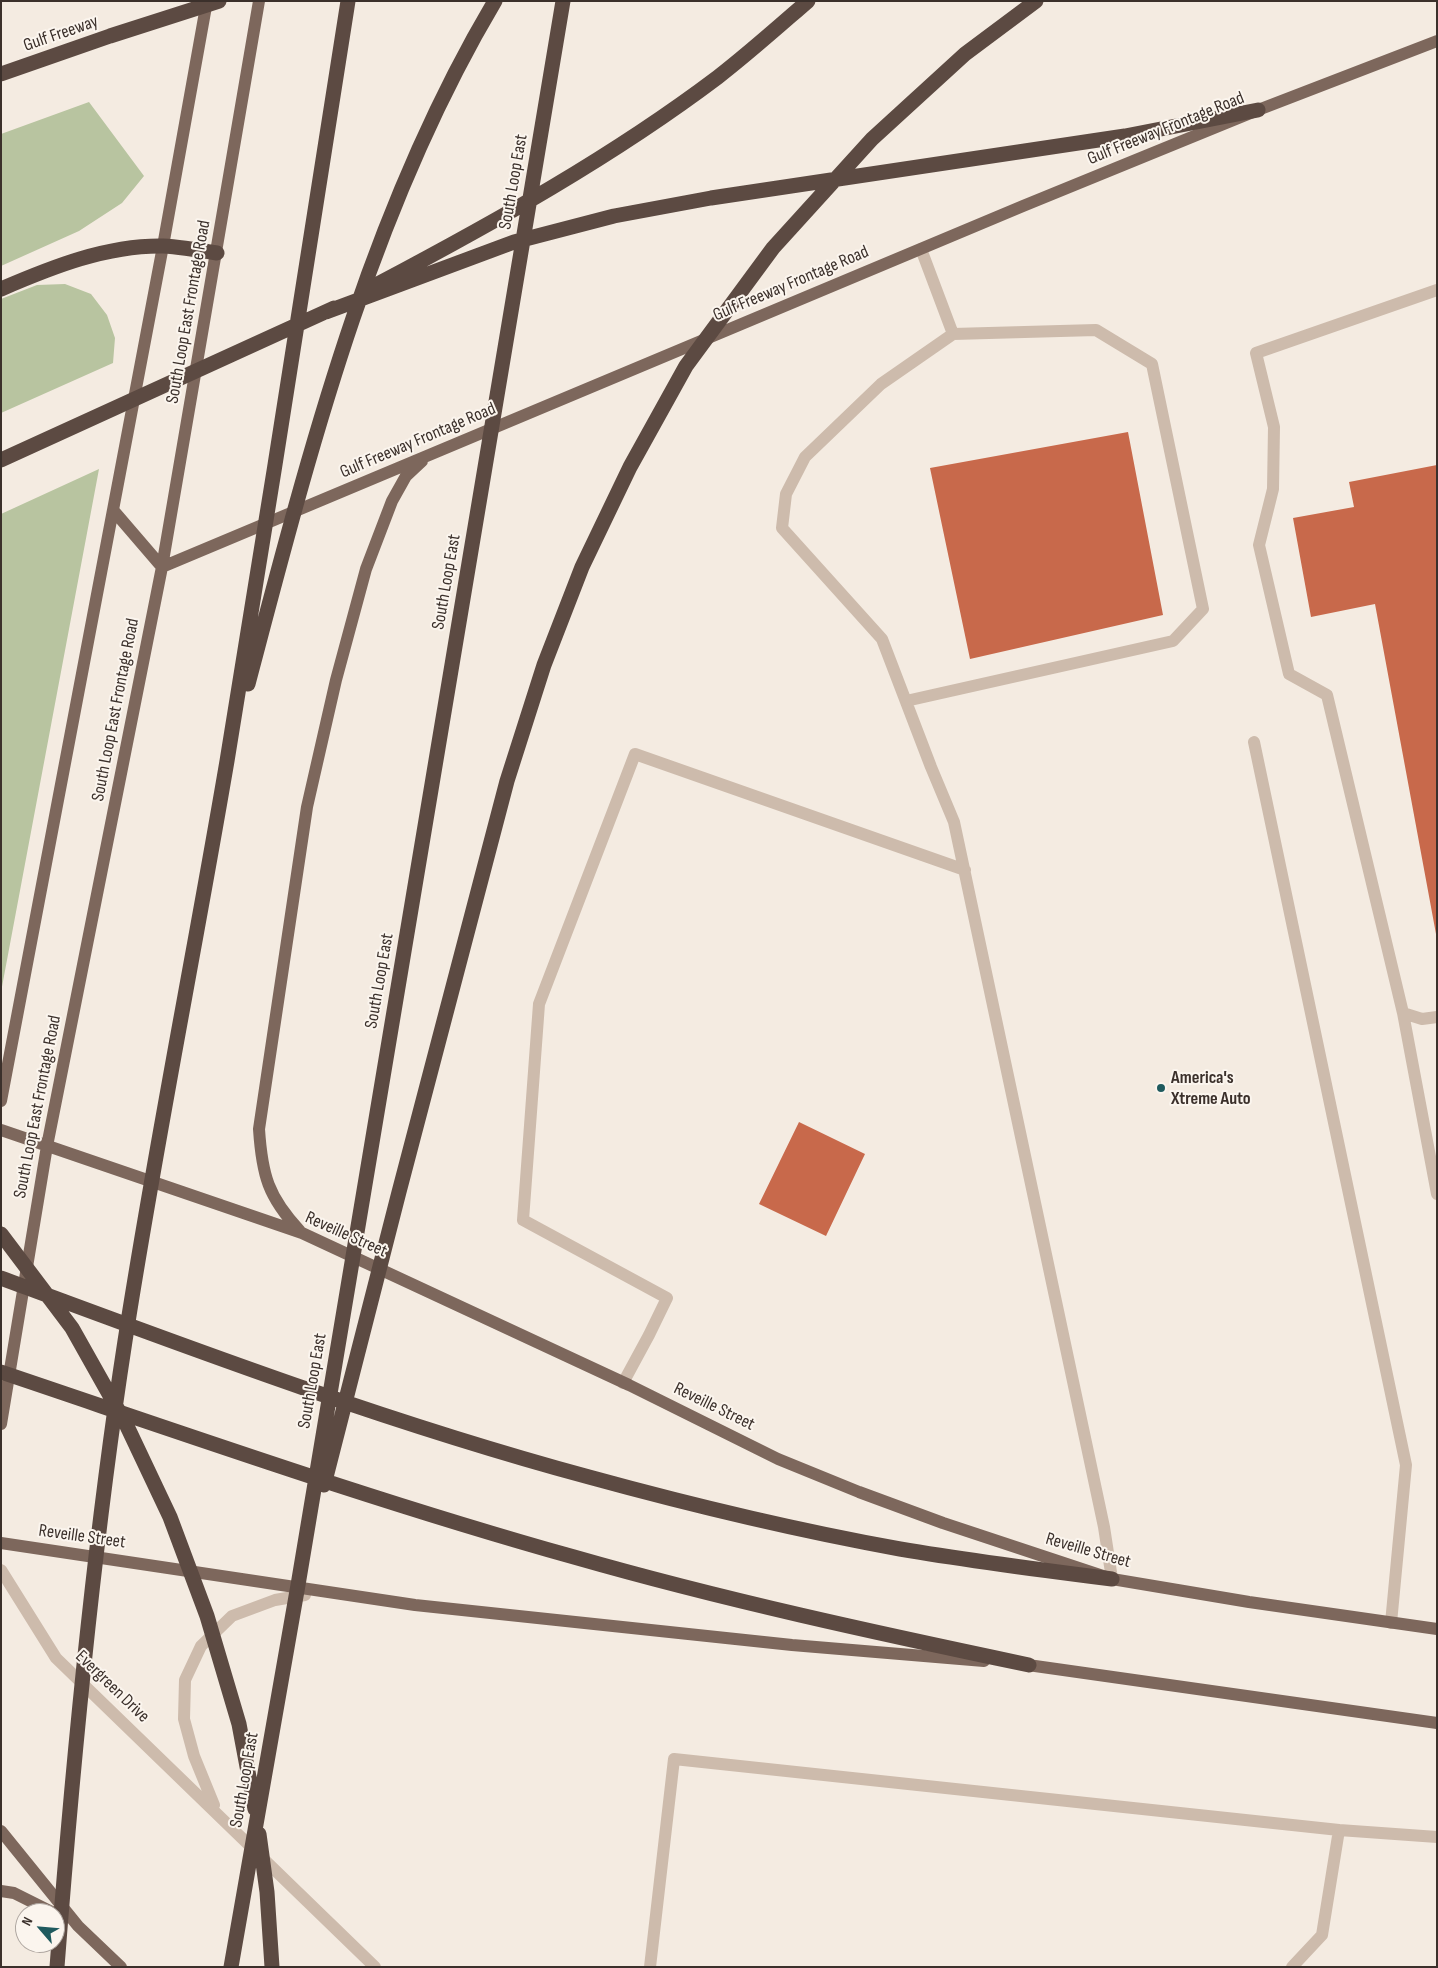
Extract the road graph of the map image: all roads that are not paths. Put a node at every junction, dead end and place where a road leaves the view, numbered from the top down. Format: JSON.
{"nodes":[{"id":1,"x":206,"y":1,"type":"edge"},
{"id":2,"x":220,"y":1,"type":"edge"},
{"id":3,"x":259,"y":1,"type":"edge"},
{"id":4,"x":348,"y":1,"type":"edge"},
{"id":5,"x":495,"y":1,"type":"edge"},
{"id":6,"x":563,"y":1,"type":"edge"},
{"id":7,"x":808,"y":1,"type":"edge"},
{"id":8,"x":1036,"y":1,"type":"edge"},
{"id":9,"x":1437,"y":41,"type":"edge"},
{"id":10,"x":1,"y":74,"type":"edge"},
{"id":11,"x":1258,"y":110,"type":"junction"},
{"id":12,"x":163,"y":246,"type":"junction"},
{"id":13,"x":921,"y":248,"type":"junction"},
{"id":14,"x":217,"y":253,"type":"junction"},
{"id":15,"x":1,"y":289,"type":"edge"},
{"id":16,"x":1437,"y":290,"type":"edge"},
{"id":17,"x":326,"y":312,"type":"junction"},
{"id":18,"x":953,"y":334,"type":"junction"},
{"id":19,"x":428,"y":456,"type":"junction"},
{"id":20,"x":1,"y":460,"type":"edge"},
{"id":21,"x":113,"y":510,"type":"junction"},
{"id":22,"x":162,"y":567,"type":"junction"},
{"id":23,"x":906,"y":701,"type":"junction"},
{"id":24,"x":1254,"y":742,"type":"dead end"},
{"id":25,"x":226,"y":765,"type":"junction"},
{"id":26,"x":965,"y":870,"type":"junction"},
{"id":27,"x":1403,"y":1013,"type":"junction"},
{"id":28,"x":1437,"y":1016,"type":"edge"},
{"id":29,"x":1,"y":1101,"type":"edge"},
{"id":30,"x":1,"y":1130,"type":"edge"},
{"id":31,"x":47,"y":1146,"type":"junction"},
{"id":32,"x":1437,"y":1194,"type":"edge"},
{"id":33,"x":302,"y":1233,"type":"junction"},
{"id":34,"x":1,"y":1234,"type":"edge"},
{"id":35,"x":1,"y":1278,"type":"edge"},
{"id":36,"x":1,"y":1372,"type":"edge"},
{"id":37,"x":623,"y":1383,"type":"junction"},
{"id":38,"x":1,"y":1424,"type":"edge"},
{"id":39,"x":1,"y":1543,"type":"edge"},
{"id":40,"x":1,"y":1570,"type":"edge"},
{"id":41,"x":1112,"y":1579,"type":"junction"},
{"id":42,"x":298,"y":1585,"type":"junction"},
{"id":43,"x":326,"y":1591,"type":"junction"},
{"id":44,"x":1391,"y":1623,"type":"junction"},
{"id":45,"x":1437,"y":1629,"type":"edge"},
{"id":46,"x":1029,"y":1665,"type":"junction"},
{"id":47,"x":1437,"y":1723,"type":"edge"},
{"id":48,"x":219,"y":1814,"type":"junction"},
{"id":49,"x":1339,"y":1830,"type":"junction"},
{"id":50,"x":1,"y":1831,"type":"edge"},
{"id":51,"x":1437,"y":1837,"type":"edge"},
{"id":52,"x":1,"y":1891,"type":"edge"},
{"id":53,"x":34,"y":1903,"type":"edge"},
{"id":54,"x":65,"y":1919,"type":"edge"},
{"id":55,"x":78,"y":1926,"type":"junction"},
{"id":56,"x":57,"y":1967,"type":"edge"},
{"id":57,"x":121,"y":1967,"type":"edge"},
{"id":58,"x":231,"y":1967,"type":"edge"},
{"id":59,"x":272,"y":1967,"type":"edge"},
{"id":60,"x":375,"y":1967,"type":"edge"},
{"id":61,"x":650,"y":1967,"type":"edge"},
{"id":62,"x":1292,"y":1967,"type":"edge"}],
"edges":[{"from":1,"to":12,"type":"main road","name":"South Loop East Frontage Road"},
{"from":2,"to":10,"type":"highway","name":"Gulf Freeway"},
{"from":3,"to":14,"type":"main road","name":"South Loop East Frontage Road"},
{"from":4,"to":25,"type":"highway"},
{"from":5,"to":25,"type":"highway"},
{"from":6,"to":42,"type":"highway","name":"South Loop East"},
{"from":7,"to":17,"type":"highway"},
{"from":8,"to":42,"type":"highway"},
{"from":9,"to":11,"type":"main road","name":"Gulf Freeway Frontage Road"},
{"from":11,"to":13,"type":"main road","name":"Gulf Freeway Frontage Road"},
{"from":11,"to":17,"type":"highway"},
{"from":12,"to":14,"type":"highway"},
{"from":12,"to":15,"type":"highway"},
{"from":12,"to":21,"type":"main road","name":"South Loop East Frontage Road"},
{"from":13,"to":18,"type":"street"},
{"from":13,"to":19,"type":"main road","name":"Gulf Freeway Frontage Road"},
{"from":14,"to":22,"type":"main road","name":"South Loop East Frontage Road"},
{"from":16,"to":27,"type":"street"},
{"from":17,"to":20,"type":"highway"},
{"from":18,"to":23,"type":"street"},
{"from":18,"to":23,"type":"street"},
{"from":19,"to":22,"type":"main road","name":"Gulf Freeway Frontage Road"},
{"from":19,"to":33,"type":"main road"},
{"from":21,"to":22,"type":"main road"},
{"from":21,"to":29,"type":"main road","name":"South Loop East Frontage Road"},
{"from":22,"to":31,"type":"main road","name":"South Loop East Frontage Road"},
{"from":23,"to":26,"type":"street"},
{"from":24,"to":44,"type":"street"},
{"from":25,"to":56,"type":"highway"},
{"from":26,"to":37,"type":"street"},
{"from":26,"to":41,"type":"street"},
{"from":27,"to":28,"type":"street"},
{"from":27,"to":32,"type":"street"},
{"from":30,"to":31,"type":"main road","name":"Reveille Street"},
{"from":31,"to":33,"type":"main road","name":"Reveille Street"},
{"from":31,"to":38,"type":"main road","name":"South Loop East Frontage Road"},
{"from":33,"to":37,"type":"main road","name":"Reveille Street"},
{"from":34,"to":59,"type":"highway"},
{"from":35,"to":41,"type":"highway"},
{"from":36,"to":46,"type":"highway"},
{"from":37,"to":41,"type":"main road","name":"Reveille Street"},
{"from":39,"to":43,"type":"main road","name":"Reveille Street"},
{"from":40,"to":48,"type":"street","name":"Evergreen Drive"},
{"from":41,"to":44,"type":"main road","name":"Reveille Street"},
{"from":42,"to":58,"type":"highway","name":"South Loop East"},
{"from":43,"to":46,"type":"main road","name":"Reveille Street"},
{"from":43,"to":48,"type":"street","name":"Evergreen Drive"},
{"from":44,"to":45,"type":"main road","name":"Reveille Street"},
{"from":46,"to":47,"type":"main road","name":"Reveille Street"},
{"from":48,"to":60,"type":"street","name":"Evergreen Drive"},
{"from":49,"to":51,"type":"street"},
{"from":49,"to":61,"type":"street"},
{"from":49,"to":62,"type":"street"},
{"from":50,"to":55,"type":"main road"},
{"from":52,"to":53,"type":"main road"},
{"from":54,"to":55,"type":"main road"},
{"from":55,"to":57,"type":"main road"}]}
